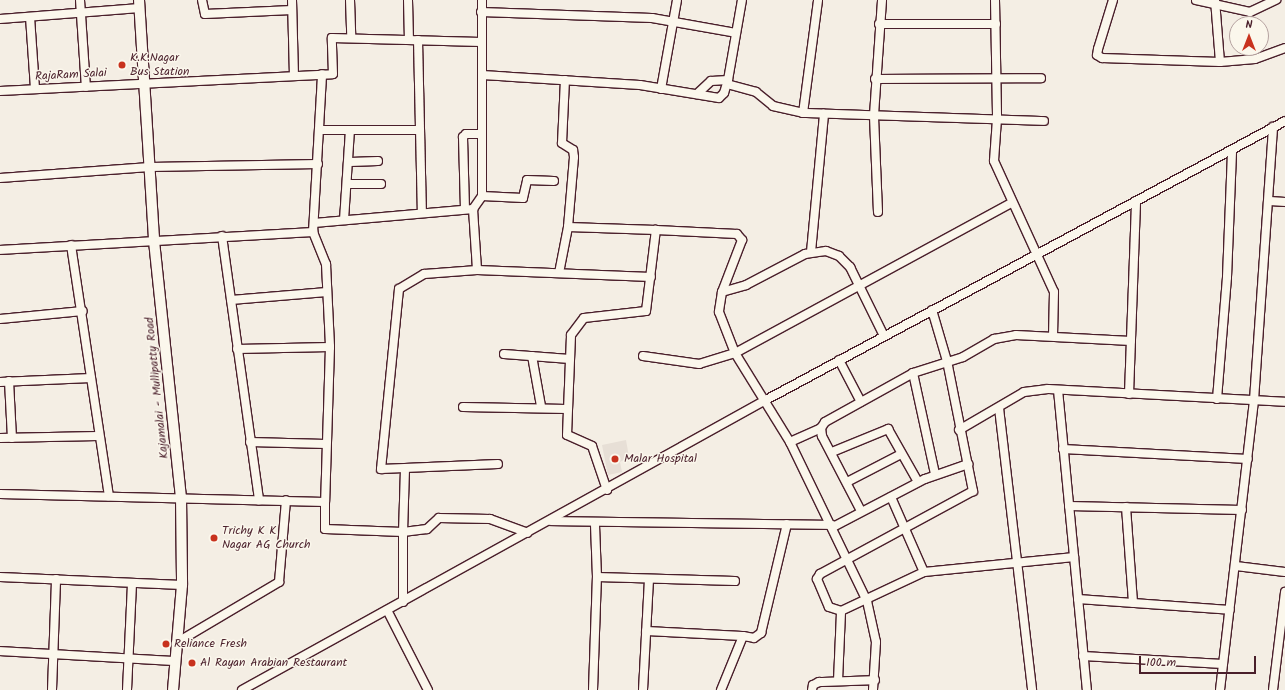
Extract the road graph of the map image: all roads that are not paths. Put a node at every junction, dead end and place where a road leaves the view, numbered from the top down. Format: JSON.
{"nodes":[{"id":1,"x":80,"y":0,"type":"edge"},
{"id":2,"x":202,"y":0,"type":"edge"},
{"id":3,"x":292,"y":0,"type":"edge"},
{"id":4,"x":350,"y":0,"type":"edge"},
{"id":5,"x":408,"y":0,"type":"edge"},
{"id":6,"x":482,"y":0,"type":"edge"},
{"id":7,"x":677,"y":0,"type":"edge"},
{"id":8,"x":742,"y":0,"type":"edge"},
{"id":9,"x":818,"y":0,"type":"edge"},
{"id":10,"x":882,"y":0,"type":"edge"},
{"id":11,"x":995,"y":0,"type":"edge"},
{"id":12,"x":1113,"y":0,"type":"edge"},
{"id":13,"x":1196,"y":0,"type":"edge"},
{"id":14,"x":1276,"y":0,"type":"edge"},
{"id":15,"x":1215,"y":2,"type":"edge"},
{"id":16,"x":140,"y":4,"type":"edge"},
{"id":17,"x":292,"y":10,"type":"junction"},
{"id":18,"x":481,"y":12,"type":"junction"},
{"id":19,"x":82,"y":13,"type":"junction"},
{"id":20,"x":30,"y":17,"type":"junction"},
{"id":21,"x":0,"y":19,"type":"edge"},
{"id":22,"x":673,"y":22,"type":"junction"},
{"id":23,"x":879,"y":24,"type":"junction"},
{"id":24,"x":996,"y":24,"type":"junction"},
{"id":25,"x":736,"y":33,"type":"junction"},
{"id":26,"x":351,"y":38,"type":"junction"},
{"id":27,"x":409,"y":40,"type":"junction"},
{"id":28,"x":418,"y":40,"type":"junction"},
{"id":29,"x":481,"y":42,"type":"junction"},
{"id":30,"x":1285,"y":48,"type":"edge"},
{"id":31,"x":1220,"y":62,"type":"junction"},
{"id":32,"x":322,"y":74,"type":"junction"},
{"id":33,"x":333,"y":74,"type":"junction"},
{"id":34,"x":482,"y":75,"type":"junction"},
{"id":35,"x":294,"y":76,"type":"junction"},
{"id":36,"x":996,"y":78,"type":"junction"},
{"id":37,"x":1041,"y":78,"type":"dead end"},
{"id":38,"x":876,"y":79,"type":"junction"},
{"id":39,"x":565,"y":80,"type":"junction"},
{"id":40,"x":728,"y":82,"type":"junction"},
{"id":41,"x":144,"y":84,"type":"junction"},
{"id":42,"x":86,"y":86,"type":"junction"},
{"id":43,"x":321,"y":87,"type":"junction"},
{"id":44,"x":35,"y":89,"type":"junction"},
{"id":45,"x":661,"y":89,"type":"junction"},
{"id":46,"x":0,"y":90,"type":"edge"},
{"id":47,"x":697,"y":94,"type":"junction"},
{"id":48,"x":803,"y":113,"type":"junction"},
{"id":49,"x":824,"y":114,"type":"junction"},
{"id":50,"x":874,"y":115,"type":"junction"},
{"id":51,"x":997,"y":119,"type":"junction"},
{"id":52,"x":1044,"y":121,"type":"dead end"},
{"id":53,"x":1285,"y":121,"type":"edge"},
{"id":54,"x":1274,"y":127,"type":"junction"},
{"id":55,"x":319,"y":130,"type":"junction"},
{"id":56,"x":350,"y":130,"type":"junction"},
{"id":57,"x":418,"y":130,"type":"junction"},
{"id":58,"x":482,"y":134,"type":"junction"},
{"id":59,"x":1232,"y":150,"type":"junction"},
{"id":60,"x":378,"y":161,"type":"dead end"},
{"id":61,"x":350,"y":162,"type":"junction"},
{"id":62,"x":318,"y":164,"type":"junction"},
{"id":63,"x":150,"y":167,"type":"junction"},
{"id":64,"x":0,"y":178,"type":"edge"},
{"id":65,"x":554,"y":181,"type":"dead end"},
{"id":66,"x":348,"y":184,"type":"junction"},
{"id":67,"x":381,"y":184,"type":"dead end"},
{"id":68,"x":482,"y":196,"type":"junction"},
{"id":69,"x":1136,"y":200,"type":"junction"},
{"id":70,"x":1270,"y":201,"type":"junction"},
{"id":71,"x":1285,"y":202,"type":"edge"},
{"id":72,"x":1011,"y":203,"type":"junction"},
{"id":73,"x":469,"y":209,"type":"junction"},
{"id":74,"x":878,"y":212,"type":"dead end"},
{"id":75,"x":422,"y":213,"type":"junction"},
{"id":76,"x":344,"y":220,"type":"junction"},
{"id":77,"x":314,"y":223,"type":"junction"},
{"id":78,"x":568,"y":226,"type":"junction"},
{"id":79,"x":656,"y":230,"type":"junction"},
{"id":80,"x":313,"y":232,"type":"junction"},
{"id":81,"x":222,"y":236,"type":"junction"},
{"id":82,"x":154,"y":241,"type":"junction"},
{"id":83,"x":70,"y":245,"type":"junction"},
{"id":84,"x":0,"y":250,"type":"edge"},
{"id":85,"x":811,"y":252,"type":"junction"},
{"id":86,"x":1035,"y":255,"type":"junction"},
{"id":87,"x":477,"y":270,"type":"junction"},
{"id":88,"x":559,"y":273,"type":"junction"},
{"id":89,"x":651,"y":277,"type":"junction"},
{"id":90,"x":860,"y":284,"type":"junction"},
{"id":91,"x":327,"y":292,"type":"junction"},
{"id":92,"x":722,"y":292,"type":"junction"},
{"id":93,"x":230,"y":300,"type":"junction"},
{"id":94,"x":932,"y":310,"type":"junction"},
{"id":95,"x":83,"y":311,"type":"junction"},
{"id":96,"x":0,"y":318,"type":"edge"},
{"id":97,"x":884,"y":336,"type":"junction"},
{"id":98,"x":1054,"y":336,"type":"junction"},
{"id":99,"x":1131,"y":340,"type":"junction"},
{"id":100,"x":330,"y":347,"type":"junction"},
{"id":101,"x":237,"y":349,"type":"junction"},
{"id":102,"x":735,"y":353,"type":"junction"},
{"id":103,"x":504,"y":354,"type":"dead end"},
{"id":104,"x":532,"y":356,"type":"junction"},
{"id":105,"x":643,"y":356,"type":"dead end"},
{"id":106,"x":570,"y":359,"type":"junction"},
{"id":107,"x":839,"y":360,"type":"junction"},
{"id":108,"x":947,"y":361,"type":"junction"},
{"id":109,"x":913,"y":373,"type":"junction"},
{"id":110,"x":91,"y":378,"type":"junction"},
{"id":111,"x":4,"y":382,"type":"edge"},
{"id":112,"x":1058,"y":390,"type":"junction"},
{"id":113,"x":1128,"y":394,"type":"junction"},
{"id":114,"x":1217,"y":399,"type":"junction"},
{"id":115,"x":1254,"y":400,"type":"junction"},
{"id":116,"x":764,"y":401,"type":"junction"},
{"id":117,"x":861,"y":402,"type":"junction"},
{"id":118,"x":1285,"y":402,"type":"edge"},
{"id":119,"x":541,"y":406,"type":"junction"},
{"id":120,"x":463,"y":407,"type":"dead end"},
{"id":121,"x":567,"y":408,"type":"junction"},
{"id":122,"x":999,"y":408,"type":"junction"},
{"id":123,"x":821,"y":428,"type":"junction"},
{"id":124,"x":959,"y":430,"type":"junction"},
{"id":125,"x":98,"y":436,"type":"junction"},
{"id":126,"x":0,"y":438,"type":"edge"},
{"id":127,"x":12,"y":438,"type":"junction"},
{"id":128,"x":250,"y":442,"type":"junction"},
{"id":129,"x":790,"y":442,"type":"junction"},
{"id":130,"x":326,"y":444,"type":"junction"},
{"id":131,"x":1063,"y":449,"type":"junction"},
{"id":132,"x":832,"y":452,"type":"junction"},
{"id":133,"x":901,"y":454,"type":"junction"},
{"id":134,"x":1248,"y":459,"type":"junction"},
{"id":135,"x":498,"y":464,"type":"dead end"},
{"id":136,"x":968,"y":464,"type":"junction"},
{"id":137,"x":404,"y":469,"type":"junction"},
{"id":138,"x":935,"y":474,"type":"junction"},
{"id":139,"x":847,"y":482,"type":"junction"},
{"id":140,"x":918,"y":482,"type":"junction"},
{"id":141,"x":607,"y":490,"type":"junction"},
{"id":142,"x":0,"y":494,"type":"edge"},
{"id":143,"x":109,"y":496,"type":"junction"},
{"id":144,"x":182,"y":497,"type":"junction"},
{"id":145,"x":891,"y":497,"type":"junction"},
{"id":146,"x":259,"y":500,"type":"junction"},
{"id":147,"x":286,"y":500,"type":"junction"},
{"id":148,"x":325,"y":502,"type":"junction"},
{"id":149,"x":1069,"y":506,"type":"junction"},
{"id":150,"x":1126,"y":507,"type":"junction"},
{"id":151,"x":1242,"y":510,"type":"junction"},
{"id":152,"x":861,"y":511,"type":"junction"},
{"id":153,"x":550,"y":521,"type":"junction"},
{"id":154,"x":595,"y":524,"type":"junction"},
{"id":155,"x":787,"y":524,"type":"junction"},
{"id":156,"x":832,"y":526,"type":"junction"},
{"id":157,"x":906,"y":527,"type":"junction"},
{"id":158,"x":403,"y":532,"type":"junction"},
{"id":159,"x":528,"y":533,"type":"junction"},
{"id":160,"x":1074,"y":557,"type":"junction"},
{"id":161,"x":848,"y":560,"type":"junction"},
{"id":162,"x":1018,"y":562,"type":"junction"},
{"id":163,"x":1236,"y":566,"type":"junction"},
{"id":164,"x":924,"y":572,"type":"junction"},
{"id":165,"x":1285,"y":572,"type":"edge"},
{"id":166,"x":0,"y":576,"type":"edge"},
{"id":167,"x":597,"y":577,"type":"junction"},
{"id":168,"x":56,"y":579,"type":"junction"},
{"id":169,"x":648,"y":579,"type":"junction"},
{"id":170,"x":735,"y":581,"type":"dead end"},
{"id":171,"x":132,"y":583,"type":"junction"},
{"id":172,"x":182,"y":585,"type":"junction"},
{"id":173,"x":1285,"y":592,"type":"edge"},
{"id":174,"x":1078,"y":599,"type":"junction"},
{"id":175,"x":867,"y":601,"type":"junction"},
{"id":176,"x":403,"y":602,"type":"junction"},
{"id":177,"x":1133,"y":603,"type":"junction"},
{"id":178,"x":387,"y":610,"type":"junction"},
{"id":179,"x":1230,"y":610,"type":"junction"},
{"id":180,"x":841,"y":611,"type":"junction"},
{"id":181,"x":1283,"y":627,"type":"edge"},
{"id":182,"x":646,"y":631,"type":"junction"},
{"id":183,"x":743,"y":636,"type":"junction"},
{"id":184,"x":176,"y":643,"type":"junction"},
{"id":185,"x":0,"y":651,"type":"edge"},
{"id":186,"x":53,"y":654,"type":"junction"},
{"id":187,"x":1083,"y":656,"type":"junction"},
{"id":188,"x":128,"y":658,"type":"junction"},
{"id":189,"x":174,"y":661,"type":"junction"},
{"id":190,"x":1223,"y":664,"type":"junction"},
{"id":191,"x":875,"y":680,"type":"junction"},
{"id":192,"x":840,"y":681,"type":"junction"},
{"id":193,"x":52,"y":690,"type":"edge"},
{"id":194,"x":127,"y":690,"type":"edge"},
{"id":195,"x":173,"y":690,"type":"edge"},
{"id":196,"x":242,"y":690,"type":"edge"},
{"id":197,"x":428,"y":690,"type":"edge"},
{"id":198,"x":593,"y":690,"type":"edge"},
{"id":199,"x":643,"y":690,"type":"edge"},
{"id":200,"x":721,"y":690,"type":"edge"},
{"id":201,"x":812,"y":690,"type":"edge"},
{"id":202,"x":843,"y":690,"type":"edge"},
{"id":203,"x":873,"y":690,"type":"edge"},
{"id":204,"x":1032,"y":690,"type":"edge"},
{"id":205,"x":1086,"y":690,"type":"edge"},
{"id":206,"x":1220,"y":690,"type":"edge"},
{"id":207,"x":1273,"y":690,"type":"edge"}],
"edges":[{"from":1,"to":19,"type":"street"},
{"from":2,"to":17,"type":"street"},
{"from":3,"to":17,"type":"street"},
{"from":4,"to":26,"type":"street"},
{"from":5,"to":27,"type":"street"},
{"from":6,"to":18,"type":"street"},
{"from":7,"to":22,"type":"street"},
{"from":8,"to":25,"type":"street"},
{"from":9,"to":48,"type":"street"},
{"from":10,"to":23,"type":"street"},
{"from":11,"to":24,"type":"street"},
{"from":12,"to":31,"type":"street"},
{"from":13,"to":15,"type":"street"},
{"from":14,"to":15,"type":"street"},
{"from":15,"to":31,"type":"street"},
{"from":16,"to":19,"type":"street"},
{"from":16,"to":41,"type":"main road","name":"Kajamalai - Mullipatty Road"},
{"from":17,"to":35,"type":"street"},
{"from":18,"to":22,"type":"street"},
{"from":18,"to":29,"type":"street"},
{"from":19,"to":20,"type":"street"},
{"from":19,"to":42,"type":"street"},
{"from":20,"to":21,"type":"street"},
{"from":20,"to":44,"type":"street"},
{"from":22,"to":25,"type":"street"},
{"from":22,"to":45,"type":"street"},
{"from":23,"to":24,"type":"street"},
{"from":23,"to":38,"type":"street"},
{"from":24,"to":36,"type":"street"},
{"from":25,"to":40,"type":"street"},
{"from":26,"to":27,"type":"street"},
{"from":26,"to":33,"type":"street"},
{"from":27,"to":28,"type":"street"},
{"from":28,"to":29,"type":"street"},
{"from":28,"to":57,"type":"street"},
{"from":29,"to":34,"type":"street"},
{"from":30,"to":31,"type":"street"},
{"from":32,"to":33,"type":"street","name":"RajaRam Salai"},
{"from":32,"to":35,"type":"street","name":"RajaRam Salai"},
{"from":32,"to":43,"type":"street"},
{"from":33,"to":43,"type":"street"},
{"from":34,"to":39,"type":"street"},
{"from":34,"to":58,"type":"street"},
{"from":35,"to":41,"type":"street","name":"RajaRam Salai"},
{"from":36,"to":37,"type":"street"},
{"from":36,"to":38,"type":"street"},
{"from":36,"to":51,"type":"street"},
{"from":38,"to":50,"type":"street"},
{"from":39,"to":45,"type":"street"},
{"from":39,"to":78,"type":"street"},
{"from":40,"to":47,"type":"street"},
{"from":40,"to":47,"type":"street"},
{"from":40,"to":48,"type":"street"},
{"from":41,"to":42,"type":"street","name":"RajaRam Salai"},
{"from":41,"to":63,"type":"main road","name":"Kajamalai - Mullipatty Road"},
{"from":42,"to":44,"type":"street","name":"RajaRam Salai"},
{"from":43,"to":55,"type":"street"},
{"from":44,"to":46,"type":"street","name":"RajaRam Salai"},
{"from":45,"to":47,"type":"street"},
{"from":48,"to":49,"type":"street"},
{"from":49,"to":50,"type":"street"},
{"from":49,"to":85,"type":"street"},
{"from":50,"to":51,"type":"street"},
{"from":50,"to":74,"type":"street"},
{"from":51,"to":52,"type":"street"},
{"from":51,"to":72,"type":"street"},
{"from":53,"to":54,"type":"street"},
{"from":54,"to":59,"type":"street"},
{"from":54,"to":70,"type":"street"},
{"from":55,"to":56,"type":"street"},
{"from":55,"to":62,"type":"street"},
{"from":56,"to":57,"type":"street"},
{"from":56,"to":61,"type":"street"},
{"from":57,"to":75,"type":"street"},
{"from":58,"to":68,"type":"street"},
{"from":58,"to":73,"type":"street"},
{"from":59,"to":69,"type":"street"},
{"from":59,"to":114,"type":"street"},
{"from":60,"to":61,"type":"street"},
{"from":61,"to":66,"type":"street"},
{"from":62,"to":63,"type":"street"},
{"from":62,"to":77,"type":"street"},
{"from":63,"to":64,"type":"street"},
{"from":63,"to":82,"type":"main road","name":"Kajamalai - Mullipatty Road"},
{"from":65,"to":68,"type":"street"},
{"from":66,"to":67,"type":"street"},
{"from":66,"to":76,"type":"street"},
{"from":68,"to":73,"type":"street"},
{"from":69,"to":86,"type":"street"},
{"from":69,"to":99,"type":"street"},
{"from":70,"to":71,"type":"street"},
{"from":70,"to":115,"type":"street"},
{"from":72,"to":86,"type":"street"},
{"from":72,"to":90,"type":"street"},
{"from":73,"to":75,"type":"street"},
{"from":73,"to":87,"type":"street"},
{"from":75,"to":76,"type":"street"},
{"from":76,"to":77,"type":"street"},
{"from":77,"to":80,"type":"street"},
{"from":78,"to":79,"type":"street"},
{"from":78,"to":88,"type":"street"},
{"from":79,"to":89,"type":"street"},
{"from":79,"to":92,"type":"street"},
{"from":80,"to":81,"type":"street"},
{"from":80,"to":91,"type":"street"},
{"from":81,"to":82,"type":"street"},
{"from":81,"to":93,"type":"street"},
{"from":82,"to":83,"type":"street"},
{"from":82,"to":144,"type":"main road","name":"Kajamalai - Mullipatty Road"},
{"from":83,"to":84,"type":"street"},
{"from":83,"to":95,"type":"street"},
{"from":85,"to":90,"type":"street"},
{"from":85,"to":92,"type":"street"},
{"from":86,"to":94,"type":"street"},
{"from":86,"to":98,"type":"street"},
{"from":87,"to":88,"type":"street"},
{"from":87,"to":137,"type":"street"},
{"from":88,"to":89,"type":"street"},
{"from":89,"to":106,"type":"street"},
{"from":90,"to":97,"type":"street"},
{"from":90,"to":102,"type":"street"},
{"from":91,"to":93,"type":"street"},
{"from":91,"to":100,"type":"street"},
{"from":92,"to":102,"type":"street"},
{"from":93,"to":101,"type":"street"},
{"from":94,"to":97,"type":"street"},
{"from":94,"to":108,"type":"street"},
{"from":95,"to":96,"type":"street"},
{"from":95,"to":110,"type":"street"},
{"from":97,"to":107,"type":"street"},
{"from":98,"to":99,"type":"street"},
{"from":98,"to":108,"type":"street"},
{"from":99,"to":113,"type":"street"},
{"from":100,"to":101,"type":"street"},
{"from":100,"to":130,"type":"street"},
{"from":101,"to":128,"type":"street"},
{"from":102,"to":105,"type":"street"},
{"from":102,"to":116,"type":"street"},
{"from":103,"to":104,"type":"street"},
{"from":104,"to":106,"type":"street"},
{"from":104,"to":119,"type":"street"},
{"from":106,"to":121,"type":"street"},
{"from":107,"to":116,"type":"street"},
{"from":107,"to":117,"type":"street"},
{"from":108,"to":109,"type":"street"},
{"from":108,"to":124,"type":"street"},
{"from":109,"to":117,"type":"street"},
{"from":109,"to":138,"type":"street"},
{"from":110,"to":111,"type":"street"},
{"from":110,"to":125,"type":"street"},
{"from":111,"to":127,"type":"street"},
{"from":112,"to":113,"type":"street"},
{"from":112,"to":122,"type":"street"},
{"from":112,"to":131,"type":"street"},
{"from":113,"to":114,"type":"street"},
{"from":114,"to":115,"type":"street"},
{"from":115,"to":118,"type":"street"},
{"from":115,"to":134,"type":"street"},
{"from":116,"to":129,"type":"street"},
{"from":116,"to":141,"type":"street"},
{"from":117,"to":123,"type":"street"},
{"from":119,"to":120,"type":"street"},
{"from":119,"to":121,"type":"street"},
{"from":121,"to":141,"type":"street"},
{"from":122,"to":124,"type":"street"},
{"from":122,"to":162,"type":"street"},
{"from":123,"to":129,"type":"street"},
{"from":123,"to":132,"type":"street"},
{"from":124,"to":136,"type":"street"},
{"from":125,"to":127,"type":"street"},
{"from":125,"to":143,"type":"street"},
{"from":126,"to":127,"type":"street"},
{"from":128,"to":130,"type":"street"},
{"from":128,"to":146,"type":"street"},
{"from":129,"to":156,"type":"street"},
{"from":130,"to":148,"type":"street"},
{"from":131,"to":134,"type":"street"},
{"from":131,"to":149,"type":"street"},
{"from":132,"to":133,"type":"street"},
{"from":132,"to":139,"type":"street"},
{"from":133,"to":139,"type":"street"},
{"from":133,"to":140,"type":"street"},
{"from":134,"to":151,"type":"street"},
{"from":135,"to":137,"type":"street"},
{"from":136,"to":138,"type":"street"},
{"from":136,"to":157,"type":"street"},
{"from":137,"to":158,"type":"street"},
{"from":138,"to":140,"type":"street"},
{"from":139,"to":152,"type":"street"},
{"from":140,"to":145,"type":"street"},
{"from":141,"to":153,"type":"street"},
{"from":142,"to":143,"type":"street"},
{"from":143,"to":144,"type":"street"},
{"from":144,"to":146,"type":"street"},
{"from":144,"to":172,"type":"main road","name":"Kajamalai - Mullipatty Road"},
{"from":145,"to":152,"type":"street"},
{"from":145,"to":157,"type":"street"},
{"from":146,"to":147,"type":"street"},
{"from":147,"to":148,"type":"street"},
{"from":147,"to":184,"type":"street"},
{"from":148,"to":158,"type":"street"},
{"from":149,"to":150,"type":"street"},
{"from":149,"to":160,"type":"street"},
{"from":150,"to":151,"type":"street"},
{"from":150,"to":177,"type":"street"},
{"from":151,"to":163,"type":"street"},
{"from":152,"to":156,"type":"street"},
{"from":153,"to":154,"type":"street"},
{"from":153,"to":159,"type":"street"},
{"from":154,"to":155,"type":"street"},
{"from":154,"to":167,"type":"street"},
{"from":155,"to":156,"type":"street"},
{"from":155,"to":183,"type":"street"},
{"from":156,"to":161,"type":"street"},
{"from":157,"to":161,"type":"street"},
{"from":157,"to":164,"type":"street"},
{"from":158,"to":159,"type":"street"},
{"from":158,"to":176,"type":"street"},
{"from":159,"to":176,"type":"street"},
{"from":160,"to":162,"type":"street"},
{"from":160,"to":174,"type":"street"},
{"from":161,"to":175,"type":"street"},
{"from":161,"to":180,"type":"street"},
{"from":162,"to":164,"type":"street"},
{"from":162,"to":204,"type":"street"},
{"from":163,"to":165,"type":"street"},
{"from":163,"to":179,"type":"street"},
{"from":164,"to":175,"type":"street"},
{"from":166,"to":168,"type":"street"},
{"from":167,"to":169,"type":"street"},
{"from":167,"to":198,"type":"street"},
{"from":168,"to":171,"type":"street"},
{"from":168,"to":186,"type":"street"},
{"from":169,"to":170,"type":"street"},
{"from":169,"to":182,"type":"street"},
{"from":171,"to":172,"type":"street"},
{"from":171,"to":188,"type":"street"},
{"from":172,"to":184,"type":"main road","name":"Kajamalai - Mullipatty Road"},
{"from":173,"to":181,"type":"street"},
{"from":174,"to":177,"type":"street"},
{"from":174,"to":187,"type":"street"},
{"from":175,"to":180,"type":"street"},
{"from":175,"to":191,"type":"street"},
{"from":176,"to":178,"type":"street"},
{"from":177,"to":179,"type":"street"},
{"from":178,"to":196,"type":"street"},
{"from":178,"to":197,"type":"street"},
{"from":179,"to":190,"type":"street"},
{"from":180,"to":192,"type":"street"},
{"from":181,"to":207,"type":"street"},
{"from":182,"to":183,"type":"street"},
{"from":182,"to":199,"type":"street"},
{"from":183,"to":200,"type":"street"},
{"from":184,"to":189,"type":"main road","name":"Kajamalai - Mullipatty Road"},
{"from":185,"to":186,"type":"street"},
{"from":186,"to":188,"type":"street"},
{"from":186,"to":193,"type":"street"},
{"from":187,"to":190,"type":"street"},
{"from":187,"to":205,"type":"street"},
{"from":188,"to":189,"type":"street"},
{"from":188,"to":194,"type":"street"},
{"from":189,"to":195,"type":"main road","name":"Kajamalai - Mullipatty Road"},
{"from":190,"to":206,"type":"street"},
{"from":191,"to":192,"type":"street"},
{"from":191,"to":203,"type":"street"},
{"from":192,"to":201,"type":"street"},
{"from":192,"to":202,"type":"street"}]}
